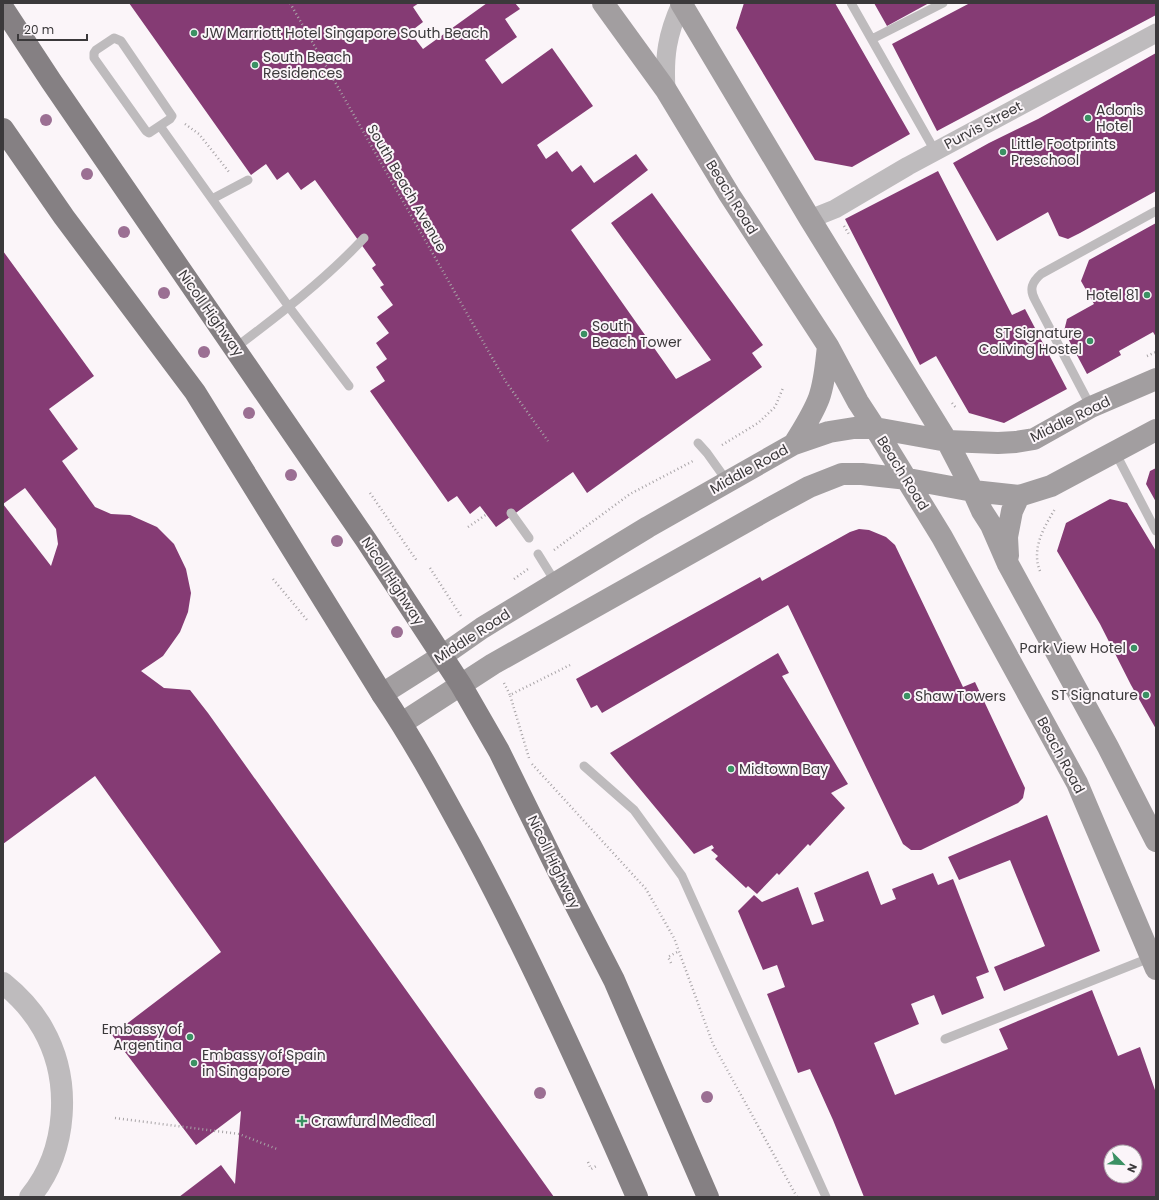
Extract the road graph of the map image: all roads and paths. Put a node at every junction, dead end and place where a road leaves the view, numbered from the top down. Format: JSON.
{"nodes":[{"id":1,"x":290,"y":3,"type":"edge"},
{"id":2,"x":603,"y":3,"type":"edge"},
{"id":3,"x":682,"y":3,"type":"edge"},
{"id":4,"x":851,"y":3,"type":"edge"},
{"id":5,"x":943,"y":3,"type":"edge"},
{"id":6,"x":3,"y":8,"type":"edge"},
{"id":7,"x":1156,"y":33,"type":"edge"},
{"id":8,"x":872,"y":38,"type":"junction"},
{"id":9,"x":666,"y":90,"type":"junction"},
{"id":10,"x":172,"y":116,"type":"junction"},
{"id":11,"x":160,"y":126,"type":"junction"},
{"id":12,"x":3,"y":129,"type":"edge"},
{"id":13,"x":935,"y":151,"type":"junction"},
{"id":14,"x":248,"y":180,"type":"dead end"},
{"id":15,"x":239,"y":184,"type":"junction"},
{"id":16,"x":212,"y":199,"type":"junction"},
{"id":17,"x":1156,"y":211,"type":"edge"},
{"id":18,"x":810,"y":220,"type":"junction"},
{"id":19,"x":364,"y":238,"type":"dead end"},
{"id":20,"x":289,"y":307,"type":"junction"},
{"id":21,"x":828,"y":346,"type":"junction"},
{"id":22,"x":235,"y":348,"type":"junction"},
{"id":23,"x":1156,"y":379,"type":"edge"},
{"id":24,"x":349,"y":386,"type":"dead end"},
{"id":25,"x":783,"y":388,"type":"dead end"},
{"id":26,"x":1091,"y":407,"type":"junction"},
{"id":27,"x":875,"y":428,"type":"junction"},
{"id":28,"x":1156,"y":430,"type":"edge"},
{"id":29,"x":548,"y":441,"type":"dead end"},
{"id":30,"x":946,"y":441,"type":"junction"},
{"id":31,"x":698,"y":443,"type":"dead end"},
{"id":32,"x":794,"y":444,"type":"junction"},
{"id":33,"x":1115,"y":452,"type":"junction"},
{"id":34,"x":707,"y":453,"type":"junction"},
{"id":35,"x":908,"y":479,"type":"junction"},
{"id":36,"x":727,"y":481,"type":"junction"},
{"id":37,"x":973,"y":491,"type":"junction"},
{"id":38,"x":370,"y":493,"type":"dead end"},
{"id":39,"x":1019,"y":496,"type":"junction"},
{"id":40,"x":1056,"y":507,"type":"dead end"},
{"id":41,"x":512,"y":513,"type":"dead end"},
{"id":42,"x":487,"y":514,"type":"dead end"},
{"id":43,"x":468,"y":527,"type":"dead end"},
{"id":44,"x":1156,"y":531,"type":"edge"},
{"id":45,"x":529,"y":538,"type":"dead end"},
{"id":46,"x":540,"y":556,"type":"junction"},
{"id":47,"x":417,"y":562,"type":"dead end"},
{"id":48,"x":1008,"y":564,"type":"junction"},
{"id":49,"x":430,"y":568,"type":"dead end"},
{"id":50,"x":1042,"y":576,"type":"dead end"},
{"id":51,"x":512,"y":582,"type":"dead end"},
{"id":52,"x":556,"y":583,"type":"junction"},
{"id":53,"x":462,"y":618,"type":"dead end"},
{"id":54,"x":442,"y":656,"type":"junction"},
{"id":55,"x":570,"y":665,"type":"dead end"},
{"id":56,"x":461,"y":685,"type":"junction"},
{"id":57,"x":382,"y":694,"type":"junction"},
{"id":58,"x":402,"y":723,"type":"junction"},
{"id":59,"x":584,"y":766,"type":"dead end"},
{"id":60,"x":1156,"y":841,"type":"edge"},
{"id":61,"x":679,"y":951,"type":"junction"},
{"id":62,"x":1154,"y":960,"type":"edge"},
{"id":63,"x":671,"y":963,"type":"dead end"},
{"id":64,"x":3,"y":983,"type":"edge"},
{"id":65,"x":945,"y":1039,"type":"dead end"},
{"id":66,"x":115,"y":1118,"type":"dead end"},
{"id":67,"x":277,"y":1149,"type":"dead end"},
{"id":68,"x":588,"y":1162,"type":"dead end"},
{"id":69,"x":599,"y":1164,"type":"dead end"},
{"id":70,"x":34,"y":1194,"type":"edge"},
{"id":71,"x":637,"y":1197,"type":"edge"},
{"id":72,"x":708,"y":1197,"type":"edge"},
{"id":73,"x":796,"y":1197,"type":"edge"},
{"id":74,"x":826,"y":1197,"type":"edge"}],
"edges":[{"from":1,"to":29,"type":"path","name":"South Beach Avenue"},
{"from":2,"to":9,"type":"main road","name":"Beach Road"},
{"from":3,"to":9,"type":"street"},
{"from":3,"to":18,"type":"main road"},
{"from":4,"to":8,"type":"lane"},
{"from":5,"to":8,"type":"lane"},
{"from":6,"to":22,"type":"highway","name":"Nicoll Highway"},
{"from":7,"to":13,"type":"street","name":"Purvis Street"},
{"from":8,"to":13,"type":"lane"},
{"from":9,"to":21,"type":"main road","name":"Beach Road"},
{"from":10,"to":11,"type":"lane"},
{"from":10,"to":11,"type":"lane"},
{"from":10,"to":15,"type":"path"},
{"from":11,"to":16,"type":"lane"},
{"from":12,"to":57,"type":"highway"},
{"from":13,"to":18,"type":"street","name":"Purvis Street"},
{"from":14,"to":15,"type":"lane"},
{"from":15,"to":16,"type":"lane"},
{"from":16,"to":20,"type":"lane"},
{"from":17,"to":26,"type":"lane"},
{"from":18,"to":30,"type":"main road"},
{"from":19,"to":20,"type":"lane"},
{"from":20,"to":22,"type":"lane"},
{"from":20,"to":24,"type":"lane"},
{"from":21,"to":27,"type":"main road","name":"Beach Road"},
{"from":21,"to":32,"type":"main road"},
{"from":22,"to":54,"type":"highway","name":"Nicoll Highway"},
{"from":23,"to":26,"type":"main road","name":"Middle Road"},
{"from":25,"to":34,"type":"path"},
{"from":26,"to":30,"type":"main road","name":"Middle Road"},
{"from":27,"to":30,"type":"main road","name":"Middle Road"},
{"from":27,"to":32,"type":"main road","name":"Middle Road"},
{"from":27,"to":35,"type":"main road","name":"Beach Road"},
{"from":28,"to":33,"type":"main road"},
{"from":30,"to":37,"type":"main road"},
{"from":31,"to":34,"type":"lane"},
{"from":32,"to":36,"type":"main road","name":"Middle Road"},
{"from":33,"to":39,"type":"main road"},
{"from":33,"to":44,"type":"lane"},
{"from":34,"to":36,"type":"lane"},
{"from":34,"to":46,"type":"path"},
{"from":35,"to":37,"type":"main road"},
{"from":35,"to":56,"type":"main road"},
{"from":35,"to":62,"type":"main road","name":"Beach Road"},
{"from":36,"to":52,"type":"main road","name":"Middle Road"},
{"from":37,"to":39,"type":"main road"},
{"from":37,"to":48,"type":"main road"},
{"from":38,"to":47,"type":"path"},
{"from":39,"to":48,"type":"main road"},
{"from":40,"to":50,"type":"path"},
{"from":41,"to":45,"type":"lane"},
{"from":42,"to":43,"type":"path"},
{"from":46,"to":51,"type":"path"},
{"from":46,"to":52,"type":"lane"},
{"from":48,"to":60,"type":"main road"},
{"from":49,"to":53,"type":"path"},
{"from":52,"to":54,"type":"main road","name":"Middle Road"},
{"from":54,"to":56,"type":"highway","name":"Nicoll Highway"},
{"from":54,"to":57,"type":"main road","name":"Middle Road"},
{"from":55,"to":61,"type":"path"},
{"from":56,"to":58,"type":"main road"},
{"from":56,"to":72,"type":"highway","name":"Nicoll Highway"},
{"from":57,"to":58,"type":"highway"},
{"from":58,"to":71,"type":"highway"},
{"from":59,"to":74,"type":"lane"},
{"from":61,"to":63,"type":"path"},
{"from":61,"to":73,"type":"path"},
{"from":62,"to":65,"type":"lane"},
{"from":64,"to":70,"type":"street"},
{"from":66,"to":67,"type":"path"},
{"from":68,"to":69,"type":"path"}]}
